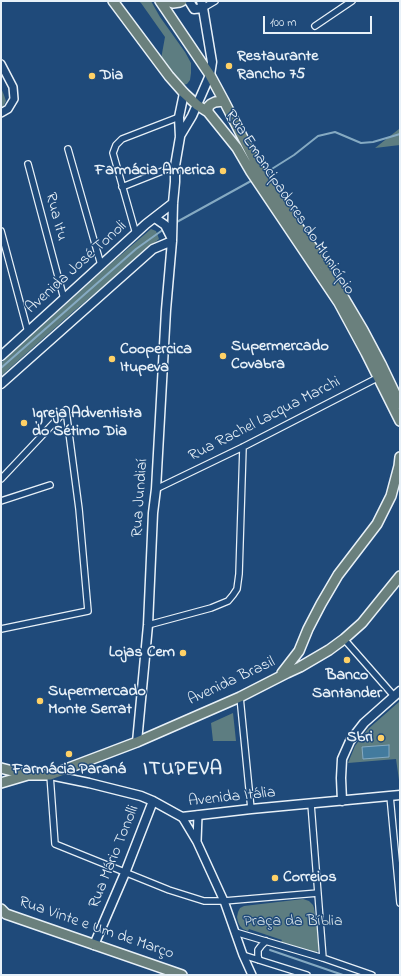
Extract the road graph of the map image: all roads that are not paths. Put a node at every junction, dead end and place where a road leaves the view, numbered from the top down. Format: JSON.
{"nodes":[{"id":1,"x":113,"y":1,"type":"edge"},
{"id":2,"x":160,"y":1,"type":"edge"},
{"id":3,"x":167,"y":1,"type":"edge"},
{"id":4,"x":182,"y":1,"type":"edge"},
{"id":5,"x":189,"y":1,"type":"edge"},
{"id":6,"x":214,"y":1,"type":"edge"},
{"id":7,"x":352,"y":1,"type":"edge"},
{"id":8,"x":202,"y":5,"type":"edge"},
{"id":9,"x":314,"y":26,"type":"dead end"},
{"id":10,"x":1,"y":64,"type":"edge"},
{"id":11,"x":210,"y":75,"type":"junction"},
{"id":12,"x":184,"y":93,"type":"junction"},
{"id":13,"x":224,"y":101,"type":"junction"},
{"id":14,"x":197,"y":104,"type":"junction"},
{"id":15,"x":208,"y":112,"type":"junction"},
{"id":16,"x":1,"y":113,"type":"edge"},
{"id":17,"x":179,"y":117,"type":"junction"},
{"id":18,"x":180,"y":137,"type":"junction"},
{"id":19,"x":237,"y":148,"type":"junction"},
{"id":20,"x":68,"y":149,"type":"dead end"},
{"id":21,"x":251,"y":154,"type":"junction"},
{"id":22,"x":28,"y":164,"type":"dead end"},
{"id":23,"x":175,"y":166,"type":"junction"},
{"id":24,"x":122,"y":187,"type":"junction"},
{"id":25,"x":173,"y":203,"type":"junction"},
{"id":26,"x":155,"y":218,"type":"junction"},
{"id":27,"x":1,"y":231,"type":"edge"},
{"id":28,"x":170,"y":231,"type":"junction"},
{"id":29,"x":136,"y":234,"type":"junction"},
{"id":30,"x":101,"y":265,"type":"junction"},
{"id":31,"x":64,"y":299,"type":"junction"},
{"id":32,"x":28,"y":332,"type":"junction"},
{"id":33,"x":1,"y":356,"type":"edge"},
{"id":34,"x":382,"y":376,"type":"junction"},
{"id":35,"x":1,"y":384,"type":"edge"},
{"id":36,"x":400,"y":404,"type":"edge"},
{"id":37,"x":400,"y":421,"type":"edge"},
{"id":38,"x":243,"y":447,"type":"junction"},
{"id":39,"x":400,"y":458,"type":"edge"},
{"id":40,"x":1,"y":479,"type":"edge"},
{"id":41,"x":50,"y":485,"type":"dead end"},
{"id":42,"x":156,"y":489,"type":"junction"},
{"id":43,"x":1,"y":501,"type":"edge"},
{"id":44,"x":400,"y":576,"type":"edge"},
{"id":45,"x":148,"y":625,"type":"junction"},
{"id":46,"x":1,"y":629,"type":"edge"},
{"id":47,"x":344,"y":639,"type":"junction"},
{"id":48,"x":299,"y":651,"type":"junction"},
{"id":49,"x":320,"y":655,"type":"junction"},
{"id":50,"x":279,"y":677,"type":"junction"},
{"id":51,"x":397,"y":694,"type":"edge"},
{"id":52,"x":240,"y":697,"type":"junction"},
{"id":53,"x":137,"y":742,"type":"junction"},
{"id":54,"x":1,"y":768,"type":"edge"},
{"id":55,"x":28,"y":775,"type":"junction"},
{"id":56,"x":50,"y":775,"type":"junction"},
{"id":57,"x":1,"y":783,"type":"edge"},
{"id":58,"x":390,"y":796,"type":"junction"},
{"id":59,"x":400,"y":796,"type":"edge"},
{"id":60,"x":153,"y":801,"type":"junction"},
{"id":61,"x":342,"y":801,"type":"junction"},
{"id":62,"x":311,"y":804,"type":"junction"},
{"id":63,"x":250,"y":809,"type":"junction"},
{"id":64,"x":198,"y":815,"type":"junction"},
{"id":65,"x":182,"y":817,"type":"junction"},
{"id":66,"x":197,"y":842,"type":"junction"},
{"id":67,"x":125,"y":873,"type":"junction"},
{"id":68,"x":318,"y":893,"type":"junction"},
{"id":69,"x":224,"y":901,"type":"junction"},
{"id":70,"x":400,"y":903,"type":"edge"},
{"id":71,"x":1,"y":910,"type":"edge"},
{"id":72,"x":235,"y":932,"type":"junction"},
{"id":73,"x":266,"y":941,"type":"junction"},
{"id":74,"x":94,"y":945,"type":"junction"},
{"id":75,"x":243,"y":955,"type":"junction"},
{"id":76,"x":323,"y":958,"type":"junction"},
{"id":77,"x":259,"y":960,"type":"junction"},
{"id":78,"x":182,"y":975,"type":"edge"},
{"id":79,"x":252,"y":975,"type":"edge"},
{"id":80,"x":307,"y":975,"type":"edge"},
{"id":81,"x":372,"y":975,"type":"edge"}],
"edges":[{"from":1,"to":12,"type":"main road","name":"Rua Emancipadores do Município"},
{"from":2,"to":11,"type":"main road","name":"Rua Emancipadores do Município"},
{"from":3,"to":4,"type":"main road"},
{"from":5,"to":8,"type":"main road"},
{"from":6,"to":8,"type":"street"},
{"from":7,"to":9,"type":"street"},
{"from":8,"to":11,"type":"main road"},
{"from":10,"to":16,"type":"street"},
{"from":11,"to":13,"type":"main road","name":"Rua Emancipadores do Município"},
{"from":11,"to":14,"type":"main road","name":"Rua Jundiaí"},
{"from":12,"to":14,"type":"main road","name":"Rua Emancipadores do Município"},
{"from":12,"to":17,"type":"main road","name":"Rua Jundiaí"},
{"from":13,"to":15,"type":"main road"},
{"from":13,"to":21,"type":"main road","name":"Rua Emancipadores do Município"},
{"from":14,"to":15,"type":"main road","name":"Rua Emancipadores do Município"},
{"from":14,"to":18,"type":"main road","name":"Rua Jundiaí"},
{"from":15,"to":19,"type":"main road","name":"Rua Emancipadores do Município"},
{"from":17,"to":18,"type":"main road","name":"Rua Jundiaí"},
{"from":17,"to":24,"type":"street"},
{"from":18,"to":23,"type":"main road","name":"Rua Jundiaí"},
{"from":19,"to":21,"type":"main road"},
{"from":19,"to":34,"type":"main road","name":"Rua Emancipadores do Município"},
{"from":20,"to":30,"type":"street"},
{"from":21,"to":34,"type":"main road","name":"Rua Emancipadores do Município"},
{"from":22,"to":31,"type":"street","name":"Rua Itu"},
{"from":23,"to":24,"type":"street"},
{"from":23,"to":25,"type":"main road","name":"Rua Jundiaí"},
{"from":24,"to":29,"type":"street"},
{"from":25,"to":26,"type":"main road","name":"Avenida José Tonoli"},
{"from":25,"to":28,"type":"main road","name":"Rua Jundiaí"},
{"from":26,"to":28,"type":"main road"},
{"from":26,"to":29,"type":"main road","name":"Avenida José Tonoli"},
{"from":27,"to":32,"type":"street"},
{"from":28,"to":35,"type":"main road"},
{"from":28,"to":42,"type":"main road","name":"Rua Jundiaí"},
{"from":29,"to":30,"type":"main road","name":"Avenida José Tonoli"},
{"from":30,"to":31,"type":"main road","name":"Avenida José Tonoli"},
{"from":31,"to":32,"type":"main road","name":"Avenida José Tonoli"},
{"from":32,"to":33,"type":"main road","name":"Avenida José Tonoli"},
{"from":34,"to":36,"type":"main road","name":"Rua Emancipadores do Município"},
{"from":34,"to":37,"type":"main road","name":"Rua Emancipadores do Município"},
{"from":34,"to":38,"type":"street","name":"Rua Rachel Lacqua Marchi"},
{"from":38,"to":42,"type":"street","name":"Rua Rachel Lacqua Marchi"},
{"from":38,"to":45,"type":"street"},
{"from":39,"to":48,"type":"main road"},
{"from":40,"to":46,"type":"street"},
{"from":41,"to":43,"type":"street"},
{"from":42,"to":45,"type":"main road","name":"Rua Jundiaí"},
{"from":44,"to":47,"type":"main road","name":"Avenida Brasil"},
{"from":45,"to":53,"type":"main road","name":"Rua Jundiaí"},
{"from":47,"to":49,"type":"main road","name":"Avenida Brasil"},
{"from":47,"to":51,"type":"street"},
{"from":48,"to":49,"type":"main road"},
{"from":48,"to":50,"type":"main road"},
{"from":49,"to":50,"type":"main road","name":"Avenida Brasil"},
{"from":50,"to":52,"type":"main road","name":"Avenida Brasil"},
{"from":51,"to":61,"type":"main road"},
{"from":52,"to":53,"type":"main road","name":"Avenida Brasil"},
{"from":52,"to":63,"type":"street"},
{"from":53,"to":56,"type":"main road","name":"Avenida Brasil"},
{"from":54,"to":55,"type":"main road"},
{"from":55,"to":56,"type":"main road"},
{"from":55,"to":57,"type":"main road"},
{"from":56,"to":60,"type":"main road","name":"Avenida Itália"},
{"from":56,"to":67,"type":"street"},
{"from":58,"to":59,"type":"main road","name":"Avenida Itália"},
{"from":58,"to":61,"type":"main road","name":"Avenida Itália"},
{"from":58,"to":70,"type":"street"},
{"from":60,"to":65,"type":"main road","name":"Avenida Itália"},
{"from":60,"to":67,"type":"main road","name":"Rua Mário Tonolli"},
{"from":61,"to":62,"type":"main road","name":"Avenida Itália"},
{"from":62,"to":63,"type":"main road","name":"Avenida Itália"},
{"from":62,"to":68,"type":"street"},
{"from":63,"to":64,"type":"main road","name":"Avenida Itália"},
{"from":64,"to":65,"type":"main road","name":"Avenida Itália"},
{"from":64,"to":66,"type":"street"},
{"from":65,"to":66,"type":"street"},
{"from":66,"to":69,"type":"street"},
{"from":67,"to":69,"type":"street"},
{"from":67,"to":74,"type":"main road","name":"Rua Mário Tonolli"},
{"from":68,"to":69,"type":"street"},
{"from":68,"to":76,"type":"street"},
{"from":69,"to":72,"type":"street"},
{"from":71,"to":74,"type":"main road","name":"Rua Vinte e Um de Março"},
{"from":72,"to":73,"type":"street"},
{"from":72,"to":75,"type":"street"},
{"from":73,"to":76,"type":"street"},
{"from":73,"to":77,"type":"street"},
{"from":74,"to":78,"type":"main road","name":"Rua Vinte e Um de Março"},
{"from":75,"to":77,"type":"street"},
{"from":75,"to":79,"type":"street"},
{"from":76,"to":81,"type":"street"},
{"from":77,"to":80,"type":"street"}]}
